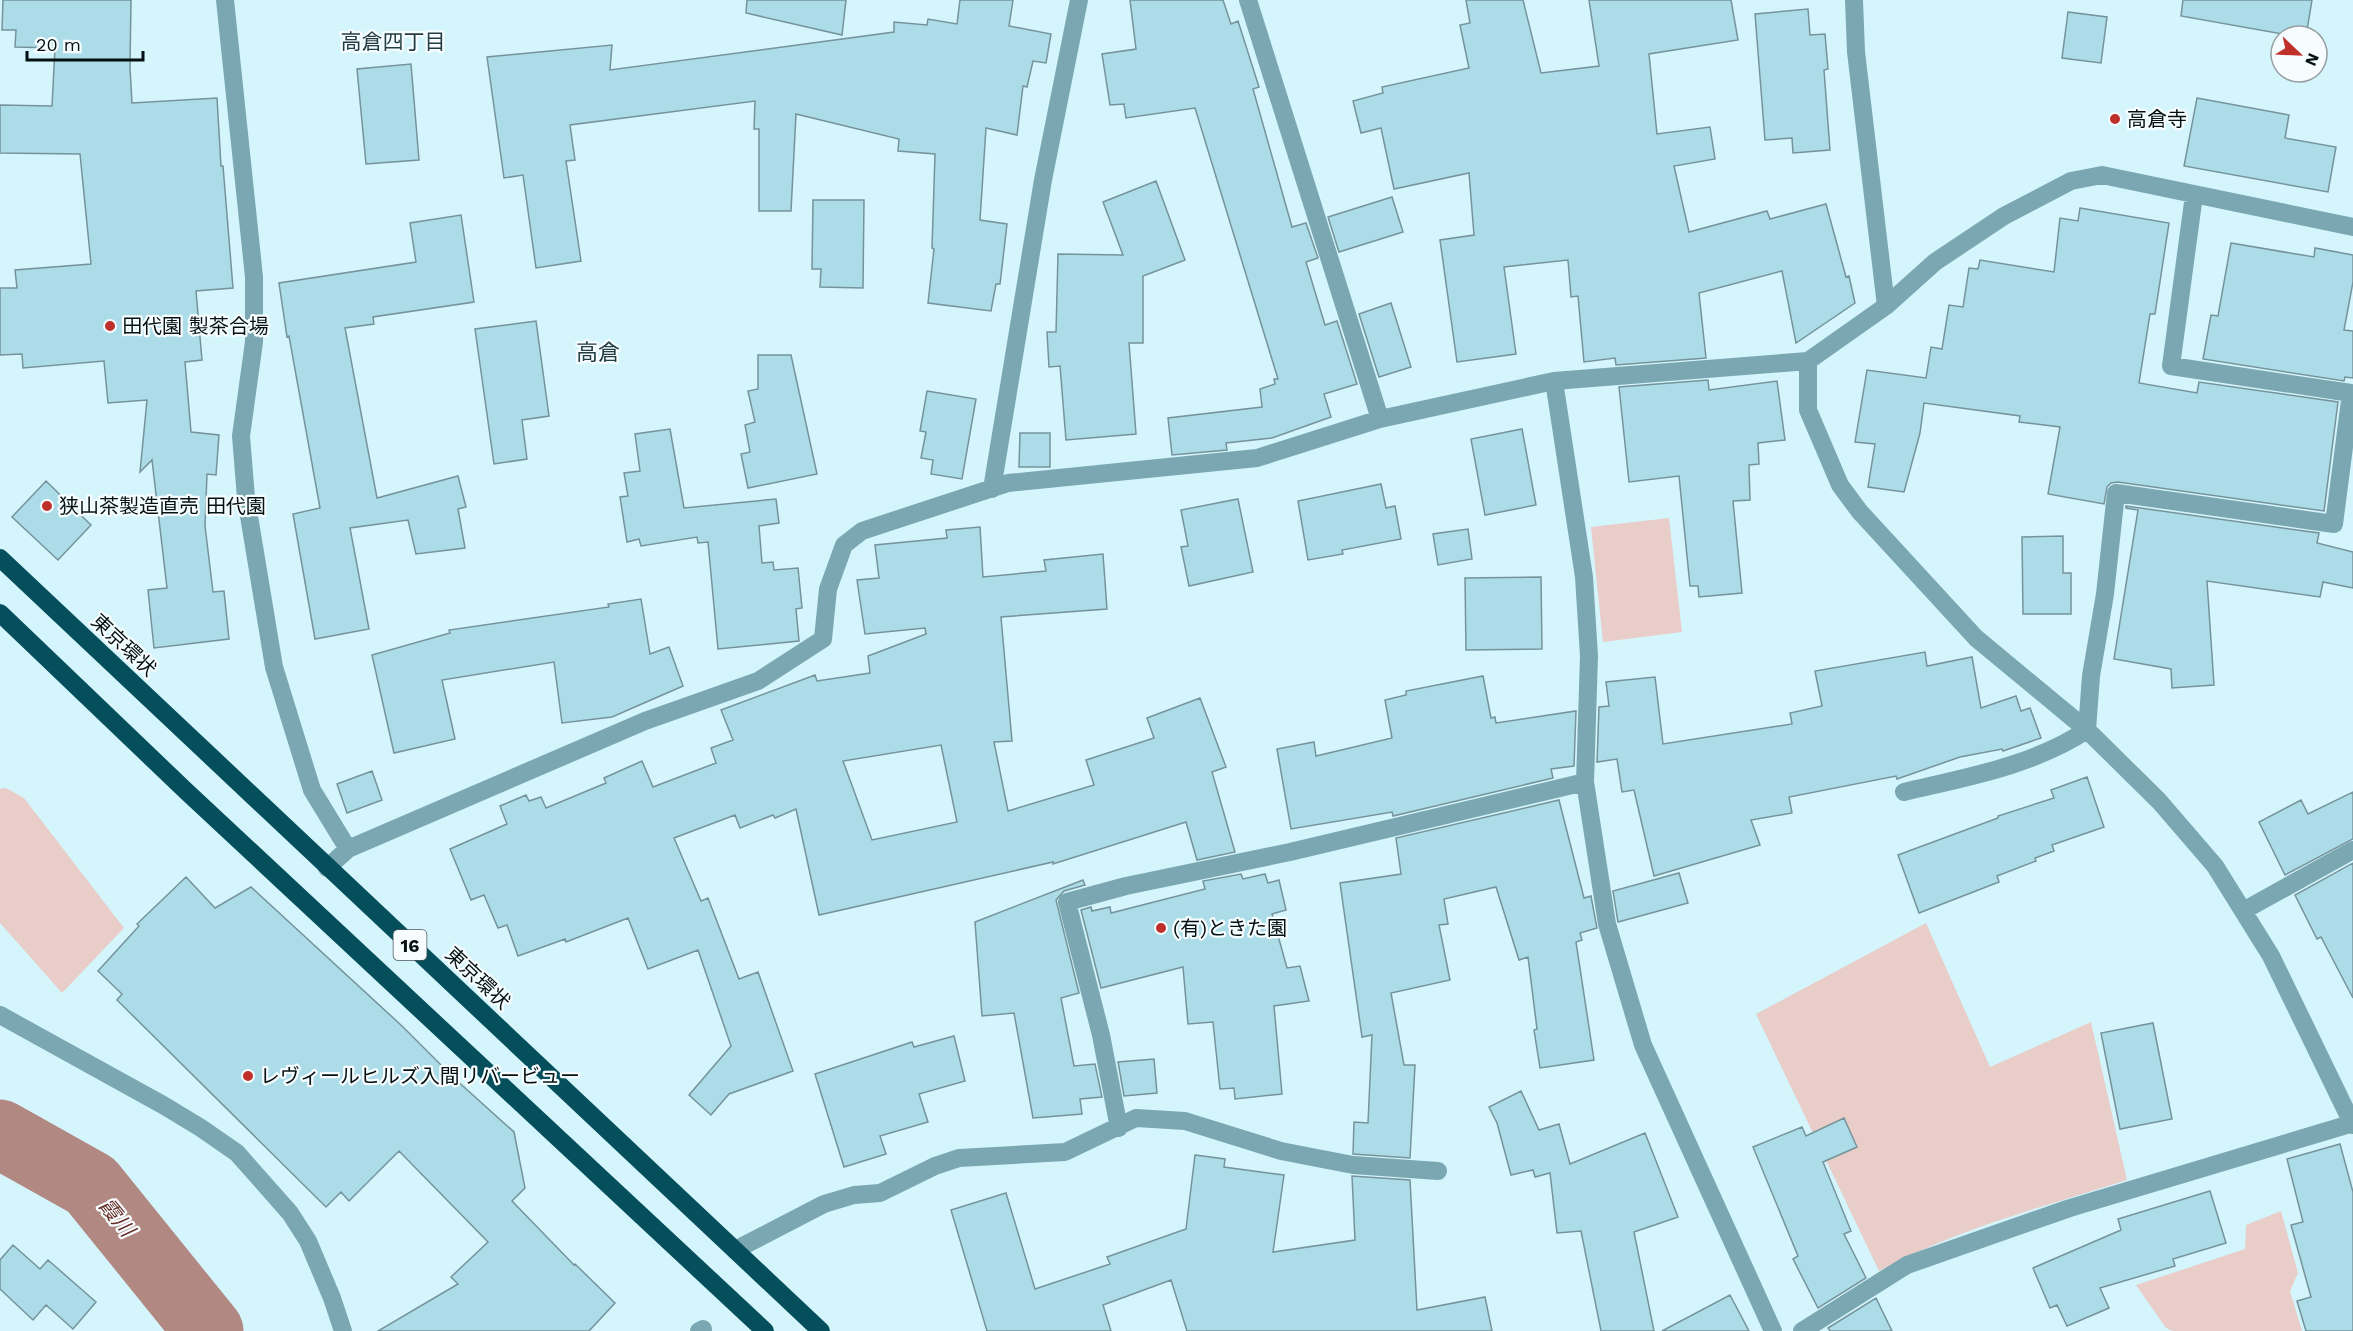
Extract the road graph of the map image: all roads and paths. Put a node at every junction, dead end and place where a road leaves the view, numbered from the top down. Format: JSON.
{"nodes":[{"id":1,"x":225,"y":0,"type":"edge"},
{"id":2,"x":1079,"y":0,"type":"edge"},
{"id":3,"x":1248,"y":0,"type":"edge"},
{"id":4,"x":1854,"y":0,"type":"edge"},
{"id":5,"x":2194,"y":195,"type":"junction"},
{"id":6,"x":2353,"y":227,"type":"edge"},
{"id":7,"x":1886,"y":306,"type":"junction"},
{"id":8,"x":1808,"y":361,"type":"junction"},
{"id":9,"x":1554,"y":381,"type":"junction"},
{"id":10,"x":1380,"y":419,"type":"junction"},
{"id":11,"x":992,"y":489,"type":"junction"},
{"id":12,"x":0,"y":558,"type":"edge"},
{"id":13,"x":0,"y":613,"type":"edge"},
{"id":14,"x":2087,"y":730,"type":"junction"},
{"id":15,"x":1585,"y":782,"type":"junction"},
{"id":16,"x":1904,"y":792,"type":"dead end"},
{"id":17,"x":348,"y":849,"type":"junction"},
{"id":18,"x":2353,"y":850,"type":"edge"},
{"id":19,"x":327,"y":868,"type":"junction"},
{"id":20,"x":2243,"y":911,"type":"junction"},
{"id":21,"x":0,"y":1015,"type":"edge"},
{"id":22,"x":2353,"y":1124,"type":"edge"},
{"id":23,"x":1119,"y":1128,"type":"junction"},
{"id":24,"x":1438,"y":1171,"type":"dead end"},
{"id":25,"x":735,"y":1250,"type":"junction"},
{"id":26,"x":343,"y":1331,"type":"edge"},
{"id":27,"x":765,"y":1331,"type":"edge"},
{"id":28,"x":821,"y":1331,"type":"edge"},
{"id":29,"x":1773,"y":1331,"type":"edge"},
{"id":30,"x":1802,"y":1331,"type":"edge"}],
"edges":[{"from":1,"to":17,"type":"street"},
{"from":2,"to":11,"type":"street"},
{"from":3,"to":10,"type":"street"},
{"from":4,"to":7,"type":"street"},
{"from":5,"to":6,"type":"street"},
{"from":5,"to":7,"type":"street"},
{"from":5,"to":14,"type":"street"},
{"from":7,"to":8,"type":"street"},
{"from":8,"to":9,"type":"street"},
{"from":8,"to":14,"type":"street"},
{"from":9,"to":10,"type":"street"},
{"from":9,"to":15,"type":"street"},
{"from":10,"to":11,"type":"street"},
{"from":11,"to":17,"type":"street"},
{"from":12,"to":19,"type":"highway","name":"東京環状","number":"16"},
{"from":13,"to":27,"type":"highway","number":"16"},
{"from":14,"to":16,"type":"street"},
{"from":14,"to":20,"type":"street"},
{"from":15,"to":23,"type":"street"},
{"from":15,"to":29,"type":"street"},
{"from":17,"to":19,"type":"street"},
{"from":18,"to":20,"type":"street"},
{"from":19,"to":25,"type":"highway","name":"東京環状","number":"16"},
{"from":20,"to":22,"type":"street"},
{"from":21,"to":26,"type":"street"},
{"from":22,"to":30,"type":"street"},
{"from":23,"to":24,"type":"street"},
{"from":23,"to":25,"type":"street"},
{"from":25,"to":28,"type":"highway","name":"東京環状","number":"16"}]}
